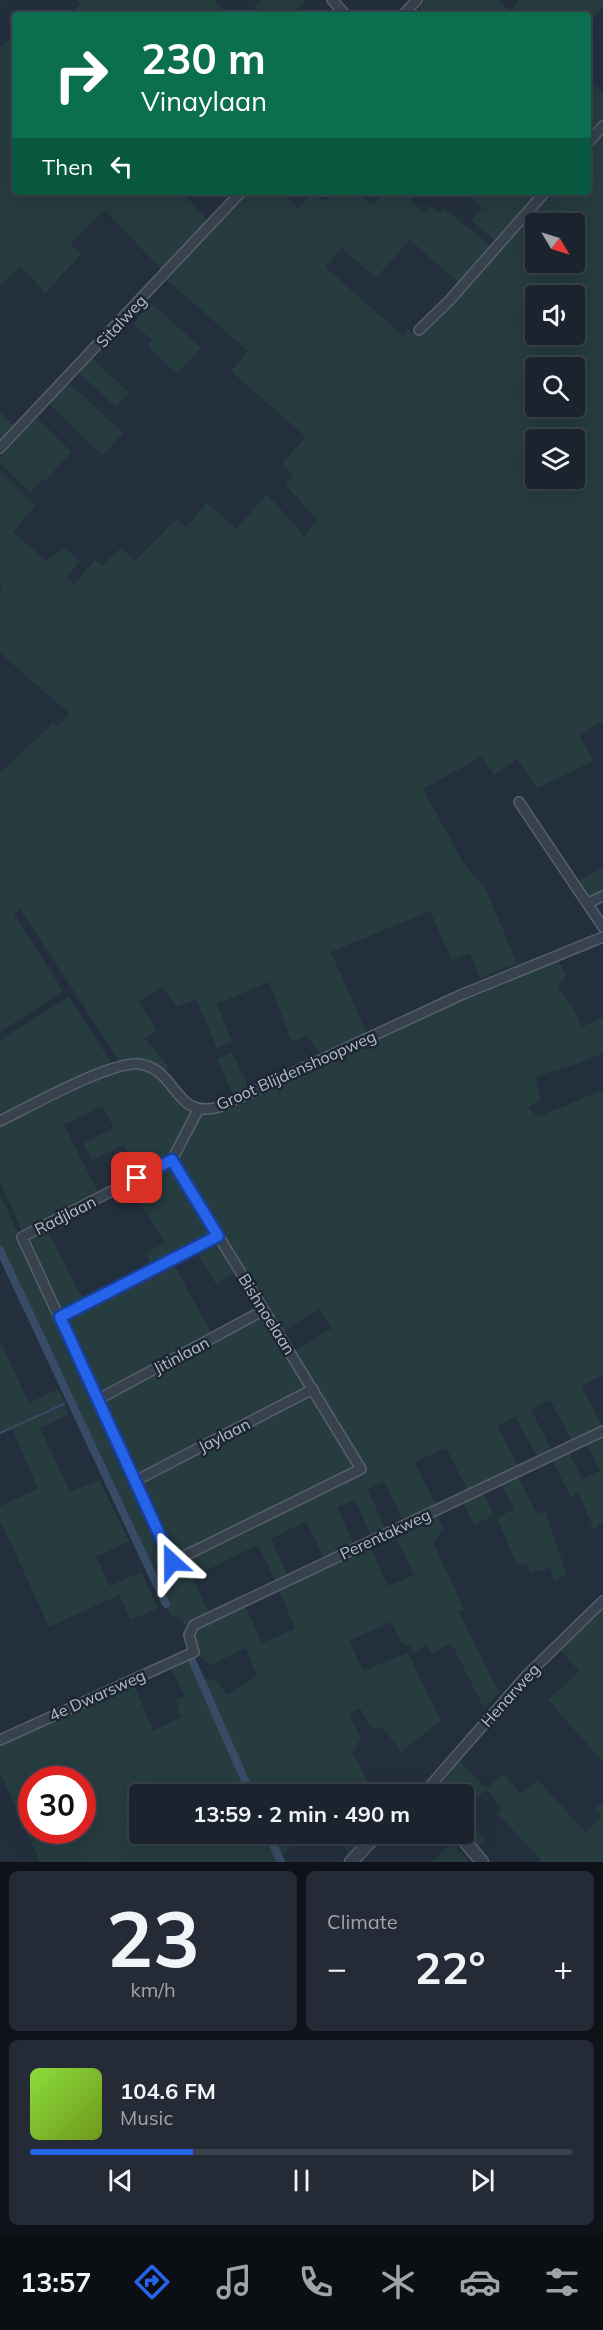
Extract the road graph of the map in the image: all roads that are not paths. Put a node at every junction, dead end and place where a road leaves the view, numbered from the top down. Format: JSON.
{"nodes":[{"id":1,"x":332,"y":0,"type":"edge"},
{"id":2,"x":417,"y":0,"type":"edge"},
{"id":3,"x":343,"y":12,"type":"edge"},
{"id":4,"x":406,"y":12,"type":"edge"},
{"id":5,"x":603,"y":126,"type":"edge"},
{"id":6,"x":591,"y":140,"type":"edge"},
{"id":7,"x":238,"y":195,"type":"edge"},
{"id":8,"x":542,"y":195,"type":"edge"},
{"id":9,"x":419,"y":330,"type":"dead end"},
{"id":10,"x":0,"y":448,"type":"edge"},
{"id":11,"x":519,"y":802,"type":"dead end"},
{"id":12,"x":603,"y":896,"type":"edge"},
{"id":13,"x":588,"y":903,"type":"junction"},
{"id":14,"x":603,"y":927,"type":"edge"},
{"id":15,"x":603,"y":937,"type":"edge"},
{"id":16,"x":198,"y":1110,"type":"junction"},
{"id":17,"x":0,"y":1122,"type":"edge"},
{"id":18,"x":172,"y":1160,"type":"junction"},
{"id":19,"x":218,"y":1236,"type":"junction"},
{"id":20,"x":264,"y":1311,"type":"junction"},
{"id":21,"x":60,"y":1317,"type":"junction"},
{"id":22,"x":313,"y":1389,"type":"junction"},
{"id":23,"x":97,"y":1400,"type":"junction"},
{"id":24,"x":603,"y":1431,"type":"edge"},
{"id":25,"x":135,"y":1480,"type":"junction"},
{"id":26,"x":603,"y":1601,"type":"edge"},
{"id":27,"x":194,"y":1652,"type":"joint"},
{"id":28,"x":0,"y":1740,"type":"edge"},
{"id":29,"x":432,"y":1784,"type":"edge"},
{"id":30,"x":368,"y":1844,"type":"edge"},
{"id":31,"x":467,"y":1844,"type":"edge"},
{"id":32,"x":351,"y":1862,"type":"edge"},
{"id":33,"x":482,"y":1862,"type":"edge"}],
"edges":[{"from":1,"to":3,"type":"street"},
{"from":2,"to":4,"type":"street"},
{"from":5,"to":6,"type":"street"},
{"from":7,"to":10,"type":"street","name":"Sitalweg"},
{"from":8,"to":9,"type":"street"},
{"from":11,"to":13,"type":"street"},
{"from":12,"to":13,"type":"street"},
{"from":13,"to":14,"type":"street"},
{"from":15,"to":16,"type":"street","name":"Groot Blijdenshoopweg"},
{"from":16,"to":17,"type":"street","name":"Groot Blijdenshoopweg"},
{"from":16,"to":18,"type":"street"},
{"from":18,"to":19,"type":"street","name":"Bishnoelaan"},
{"from":18,"to":21,"type":"street","name":"Radjlaan"},
{"from":19,"to":20,"type":"street","name":"Bishnoelaan"},
{"from":19,"to":21,"type":"street"},
{"from":20,"to":22,"type":"street","name":"Bishnoelaan"},
{"from":20,"to":23,"type":"street","name":"Jitinlaan"},
{"from":21,"to":23,"type":"street"},
{"from":22,"to":25,"type":"street","name":"Jaylaan"},
{"from":22,"to":25,"type":"street","name":"Bishnoelaan"},
{"from":23,"to":25,"type":"street"},
{"from":24,"to":27,"type":"street","name":"Perentakweg"},
{"from":26,"to":29,"type":"street","name":"Henarweg"},
{"from":27,"to":28,"type":"street","name":"4e Dwarsweg"},
{"from":30,"to":32,"type":"street"},
{"from":31,"to":33,"type":"street"}]}
